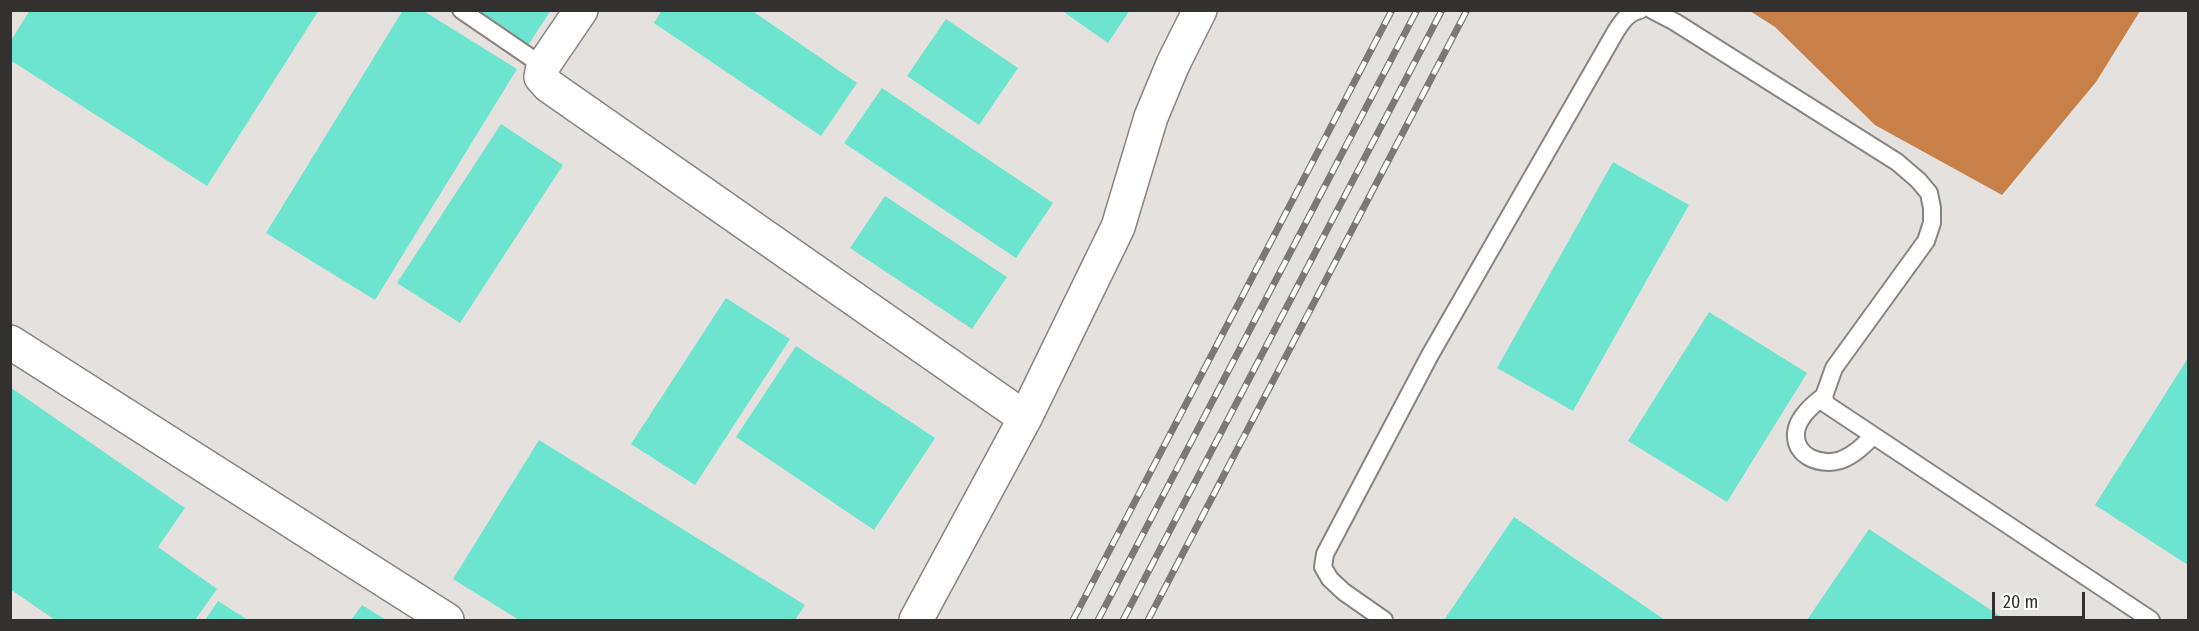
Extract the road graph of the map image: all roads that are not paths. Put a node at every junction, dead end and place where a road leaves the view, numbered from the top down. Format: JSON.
{"nodes":[{"id":1,"x":461,"y":10,"type":"edge"},
{"id":2,"x":581,"y":10,"type":"edge"},
{"id":3,"x":1200,"y":10,"type":"edge"},
{"id":4,"x":1640,"y":10,"type":"edge"},
{"id":5,"x":1652,"y":10,"type":"edge"},
{"id":6,"x":543,"y":66,"type":"junction"},
{"id":7,"x":10,"y":342,"type":"edge"},
{"id":8,"x":1824,"y":396,"type":"junction"},
{"id":9,"x":1025,"y":418,"type":"junction"},
{"id":10,"x":1872,"y":437,"type":"junction"},
{"id":11,"x":447,"y":621,"type":"edge"},
{"id":12,"x":916,"y":621,"type":"edge"},
{"id":13,"x":1384,"y":621,"type":"edge"},
{"id":14,"x":2151,"y":621,"type":"edge"}],
"edges":[{"from":1,"to":6,"type":"lane"},
{"from":2,"to":6,"type":"street"},
{"from":3,"to":9,"type":"street"},
{"from":4,"to":13,"type":"lane"},
{"from":5,"to":8,"type":"lane"},
{"from":6,"to":9,"type":"street"},
{"from":7,"to":11,"type":"street"},
{"from":8,"to":10,"type":"lane"},
{"from":8,"to":10,"type":"lane"},
{"from":9,"to":12,"type":"street"},
{"from":10,"to":14,"type":"lane"}]}
